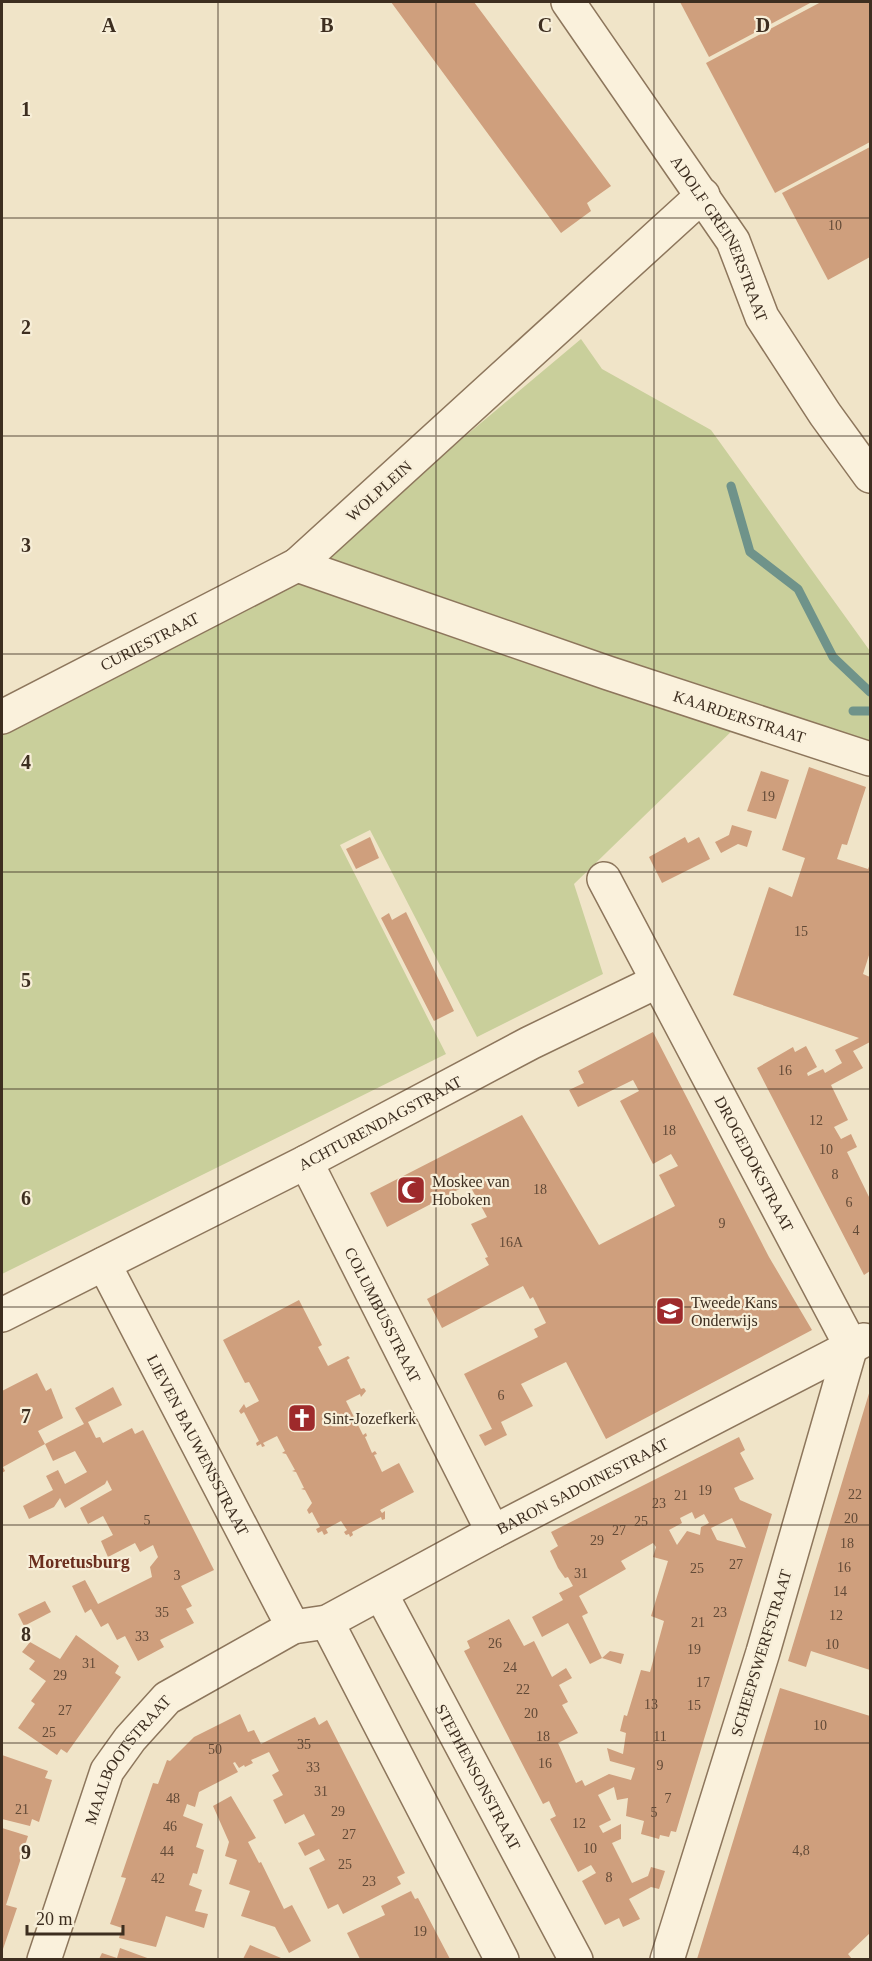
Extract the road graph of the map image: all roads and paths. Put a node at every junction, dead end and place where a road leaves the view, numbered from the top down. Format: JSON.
{"nodes":[{"id":1,"x":568,"y":2,"type":"edge"},
{"id":2,"x":703,"y":195,"type":"junction"},
{"id":3,"x":870,"y":476,"type":"edge"},
{"id":4,"x":297,"y":565,"type":"junction"},
{"id":5,"x":2,"y":717,"type":"edge"},
{"id":6,"x":870,"y":759,"type":"edge"},
{"id":7,"x":604,"y":879,"type":"dead end"},
{"id":8,"x":656,"y":982,"type":"junction"},
{"id":9,"x":306,"y":1162,"type":"junction"},
{"id":10,"x":104,"y":1264,"type":"junction"},
{"id":11,"x":2,"y":1314,"type":"edge"},
{"id":12,"x":861,"y":1341,"type":"edge"},
{"id":13,"x":493,"y":1532,"type":"junction"},
{"id":14,"x":381,"y":1594,"type":"junction"},
{"id":15,"x":327,"y":1623,"type":"junction"},
{"id":16,"x":292,"y":1627,"type":"junction"},
{"id":17,"x":44,"y":1959,"type":"edge"},
{"id":18,"x":502,"y":1959,"type":"edge"},
{"id":19,"x":576,"y":1959,"type":"edge"},
{"id":20,"x":667,"y":1959,"type":"edge"}],
"edges":[{"from":1,"to":2,"type":"street","name":"ADOLF GREINERSTRAAT"},
{"from":2,"to":3,"type":"street","name":"ADOLF GREINERSTRAAT"},
{"from":2,"to":4,"type":"street","name":"WOLPLEIN"},
{"from":4,"to":5,"type":"street","name":"CURIESTRAAT"},
{"from":4,"to":6,"type":"street","name":"KAARDERSTRAAT"},
{"from":7,"to":8,"type":"street"},
{"from":8,"to":9,"type":"street","name":"ACHTURENDAGSTRAAT"},
{"from":8,"to":12,"type":"street","name":"DROGEDOKSTRAAT"},
{"from":9,"to":10,"type":"street","name":"ACHTURENDAGSTRAAT"},
{"from":9,"to":13,"type":"street","name":"COLUMBUSSTRAAT"},
{"from":10,"to":11,"type":"street","name":"ACHTURENDAGSTRAAT"},
{"from":10,"to":16,"type":"street","name":"LIEVEN BAUWENSSTRAAT"},
{"from":12,"to":13,"type":"street","name":"BARON SADOINESTRAAT"},
{"from":12,"to":20,"type":"street","name":"SCHEEPSWERFSTRAAT"},
{"from":13,"to":14,"type":"street","name":"BARON SADOINESTRAAT"},
{"from":14,"to":15,"type":"street","name":"BARON SADOINESTRAAT"},
{"from":14,"to":19,"type":"street","name":"STEPHENSONSTRAAT"},
{"from":15,"to":16,"type":"street","name":"BARON SADOINESTRAAT"},
{"from":15,"to":18,"type":"street"},
{"from":16,"to":17,"type":"street","name":"MAALBOOTSTRAAT"}]}
